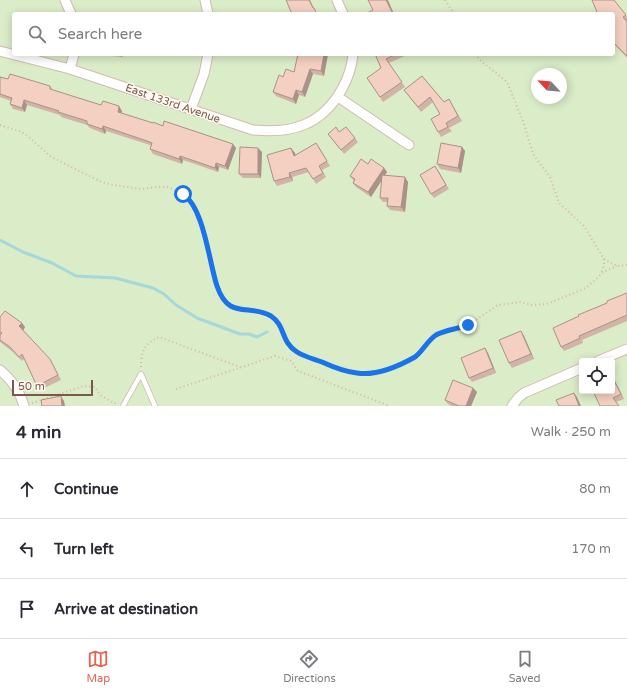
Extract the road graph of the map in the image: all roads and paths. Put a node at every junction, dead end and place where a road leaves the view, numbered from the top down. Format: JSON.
{"nodes":[{"id":1,"x":65,"y":0,"type":"edge"},
{"id":2,"x":205,"y":0,"type":"edge"},
{"id":3,"x":337,"y":0,"type":"edge"},
{"id":4,"x":445,"y":0,"type":"edge"},
{"id":5,"x":70,"y":12,"type":"edge"},
{"id":6,"x":208,"y":12,"type":"edge"},
{"id":7,"x":342,"y":12,"type":"edge"},
{"id":8,"x":453,"y":12,"type":"edge"},
{"id":9,"x":0,"y":51,"type":"edge"},
{"id":10,"x":12,"y":54,"type":"edge"},
{"id":11,"x":19,"y":56,"type":"edge"},
{"id":12,"x":73,"y":56,"type":"edge"},
{"id":13,"x":208,"y":56,"type":"edge"},
{"id":14,"x":353,"y":56,"type":"edge"},
{"id":15,"x":477,"y":56,"type":"edge"},
{"id":16,"x":70,"y":69,"type":"junction"},
{"id":17,"x":338,"y":97,"type":"junction"},
{"id":18,"x":191,"y":109,"type":"junction"},
{"id":19,"x":0,"y":125,"type":"edge"},
{"id":20,"x":409,"y":145,"type":"dead end"},
{"id":21,"x":604,"y":259,"type":"junction"},
{"id":22,"x":627,"y":265,"type":"edge"},
{"id":23,"x":617,"y":266,"type":"junction"},
{"id":24,"x":599,"y":275,"type":"junction"},
{"id":25,"x":627,"y":349,"type":"edge"},
{"id":26,"x":605,"y":358,"type":"edge"},
{"id":27,"x":242,"y":367,"type":"junction"},
{"id":28,"x":579,"y":369,"type":"edge"},
{"id":29,"x":0,"y":370,"type":"edge"},
{"id":30,"x":141,"y":374,"type":"junction"},
{"id":31,"x":176,"y":389,"type":"dead end"},
{"id":32,"x":24,"y":406,"type":"edge"},
{"id":33,"x":122,"y":406,"type":"edge"},
{"id":34,"x":154,"y":406,"type":"edge"},
{"id":35,"x":390,"y":406,"type":"edge"},
{"id":36,"x":512,"y":406,"type":"edge"}],
"edges":[{"from":1,"to":5,"type":"street"},
{"from":2,"to":6,"type":"street"},
{"from":3,"to":7,"type":"street"},
{"from":4,"to":8,"type":"path"},
{"from":9,"to":10,"type":"street","name":"East 133rd Avenue"},
{"from":11,"to":16,"type":"street","name":"East 133rd Avenue"},
{"from":12,"to":16,"type":"street"},
{"from":13,"to":18,"type":"street"},
{"from":14,"to":17,"type":"street","name":"East 133rd Avenue"},
{"from":15,"to":21,"type":"path"},
{"from":16,"to":18,"type":"street","name":"East 133rd Avenue"},
{"from":17,"to":18,"type":"street","name":"East 133rd Avenue"},
{"from":17,"to":20,"type":"street"},
{"from":19,"to":24,"type":"path"},
{"from":21,"to":23,"type":"path"},
{"from":21,"to":24,"type":"path"},
{"from":22,"to":23,"type":"path"},
{"from":23,"to":24,"type":"path"},
{"from":25,"to":26,"type":"street"},
{"from":27,"to":30,"type":"path"},
{"from":27,"to":31,"type":"path"},
{"from":27,"to":35,"type":"path"},
{"from":28,"to":36,"type":"street"},
{"from":29,"to":32,"type":"street"},
{"from":30,"to":33,"type":"lane"},
{"from":30,"to":34,"type":"lane"},
{"from":32,"to":33,"type":"path"}]}
